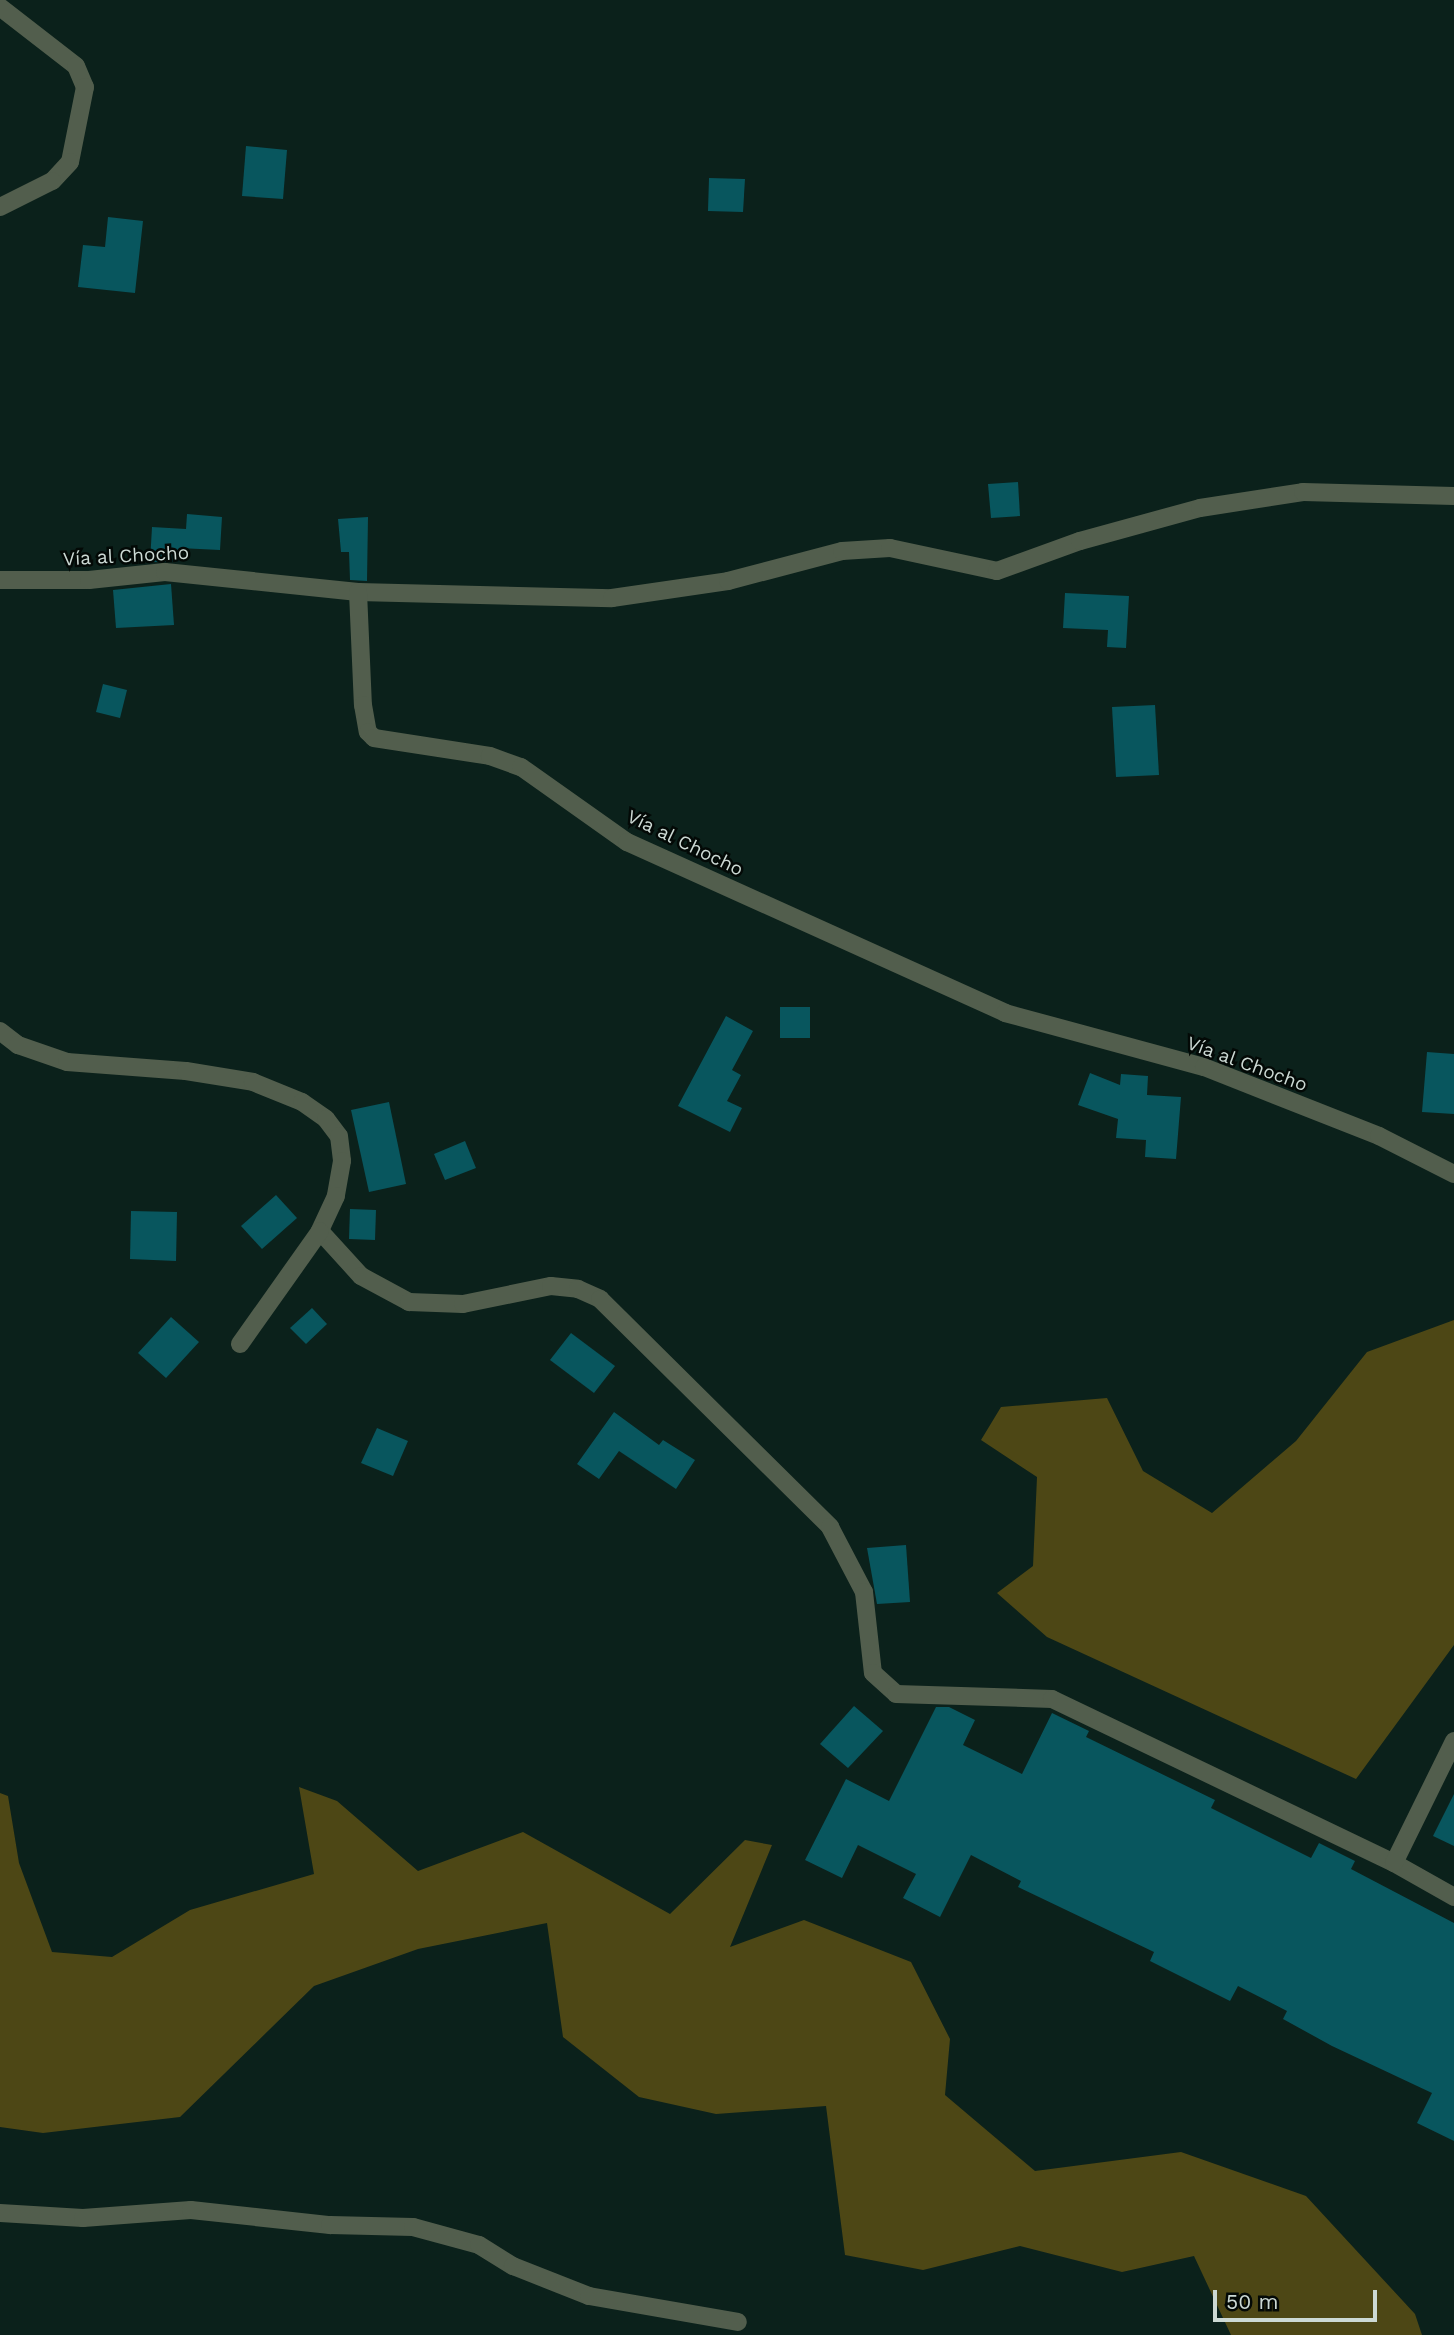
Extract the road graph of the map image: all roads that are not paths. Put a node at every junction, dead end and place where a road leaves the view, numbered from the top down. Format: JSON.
{"nodes":[{"id":1,"x":0,"y":8,"type":"edge"},
{"id":2,"x":0,"y":207,"type":"edge"},
{"id":3,"x":1454,"y":496,"type":"edge"},
{"id":4,"x":0,"y":580,"type":"edge"},
{"id":5,"x":358,"y":592,"type":"junction"},
{"id":6,"x":0,"y":1031,"type":"edge"},
{"id":7,"x":1454,"y":1174,"type":"edge"},
{"id":8,"x":320,"y":1231,"type":"junction"},
{"id":9,"x":240,"y":1344,"type":"dead end"},
{"id":10,"x":1454,"y":1741,"type":"edge"},
{"id":11,"x":1394,"y":1863,"type":"junction"},
{"id":12,"x":1454,"y":1897,"type":"edge"},
{"id":13,"x":0,"y":2213,"type":"edge"},
{"id":14,"x":738,"y":2322,"type":"dead end"}],
"edges":[{"from":1,"to":2,"type":"street"},
{"from":3,"to":5,"type":"street"},
{"from":4,"to":5,"type":"street","name":"Vía al Chocho"},
{"from":5,"to":7,"type":"street","name":"Vía al Chocho"},
{"from":6,"to":8,"type":"street"},
{"from":8,"to":9,"type":"street"},
{"from":8,"to":11,"type":"street"},
{"from":10,"to":11,"type":"street"},
{"from":11,"to":12,"type":"street"},
{"from":13,"to":14,"type":"street"}]}
